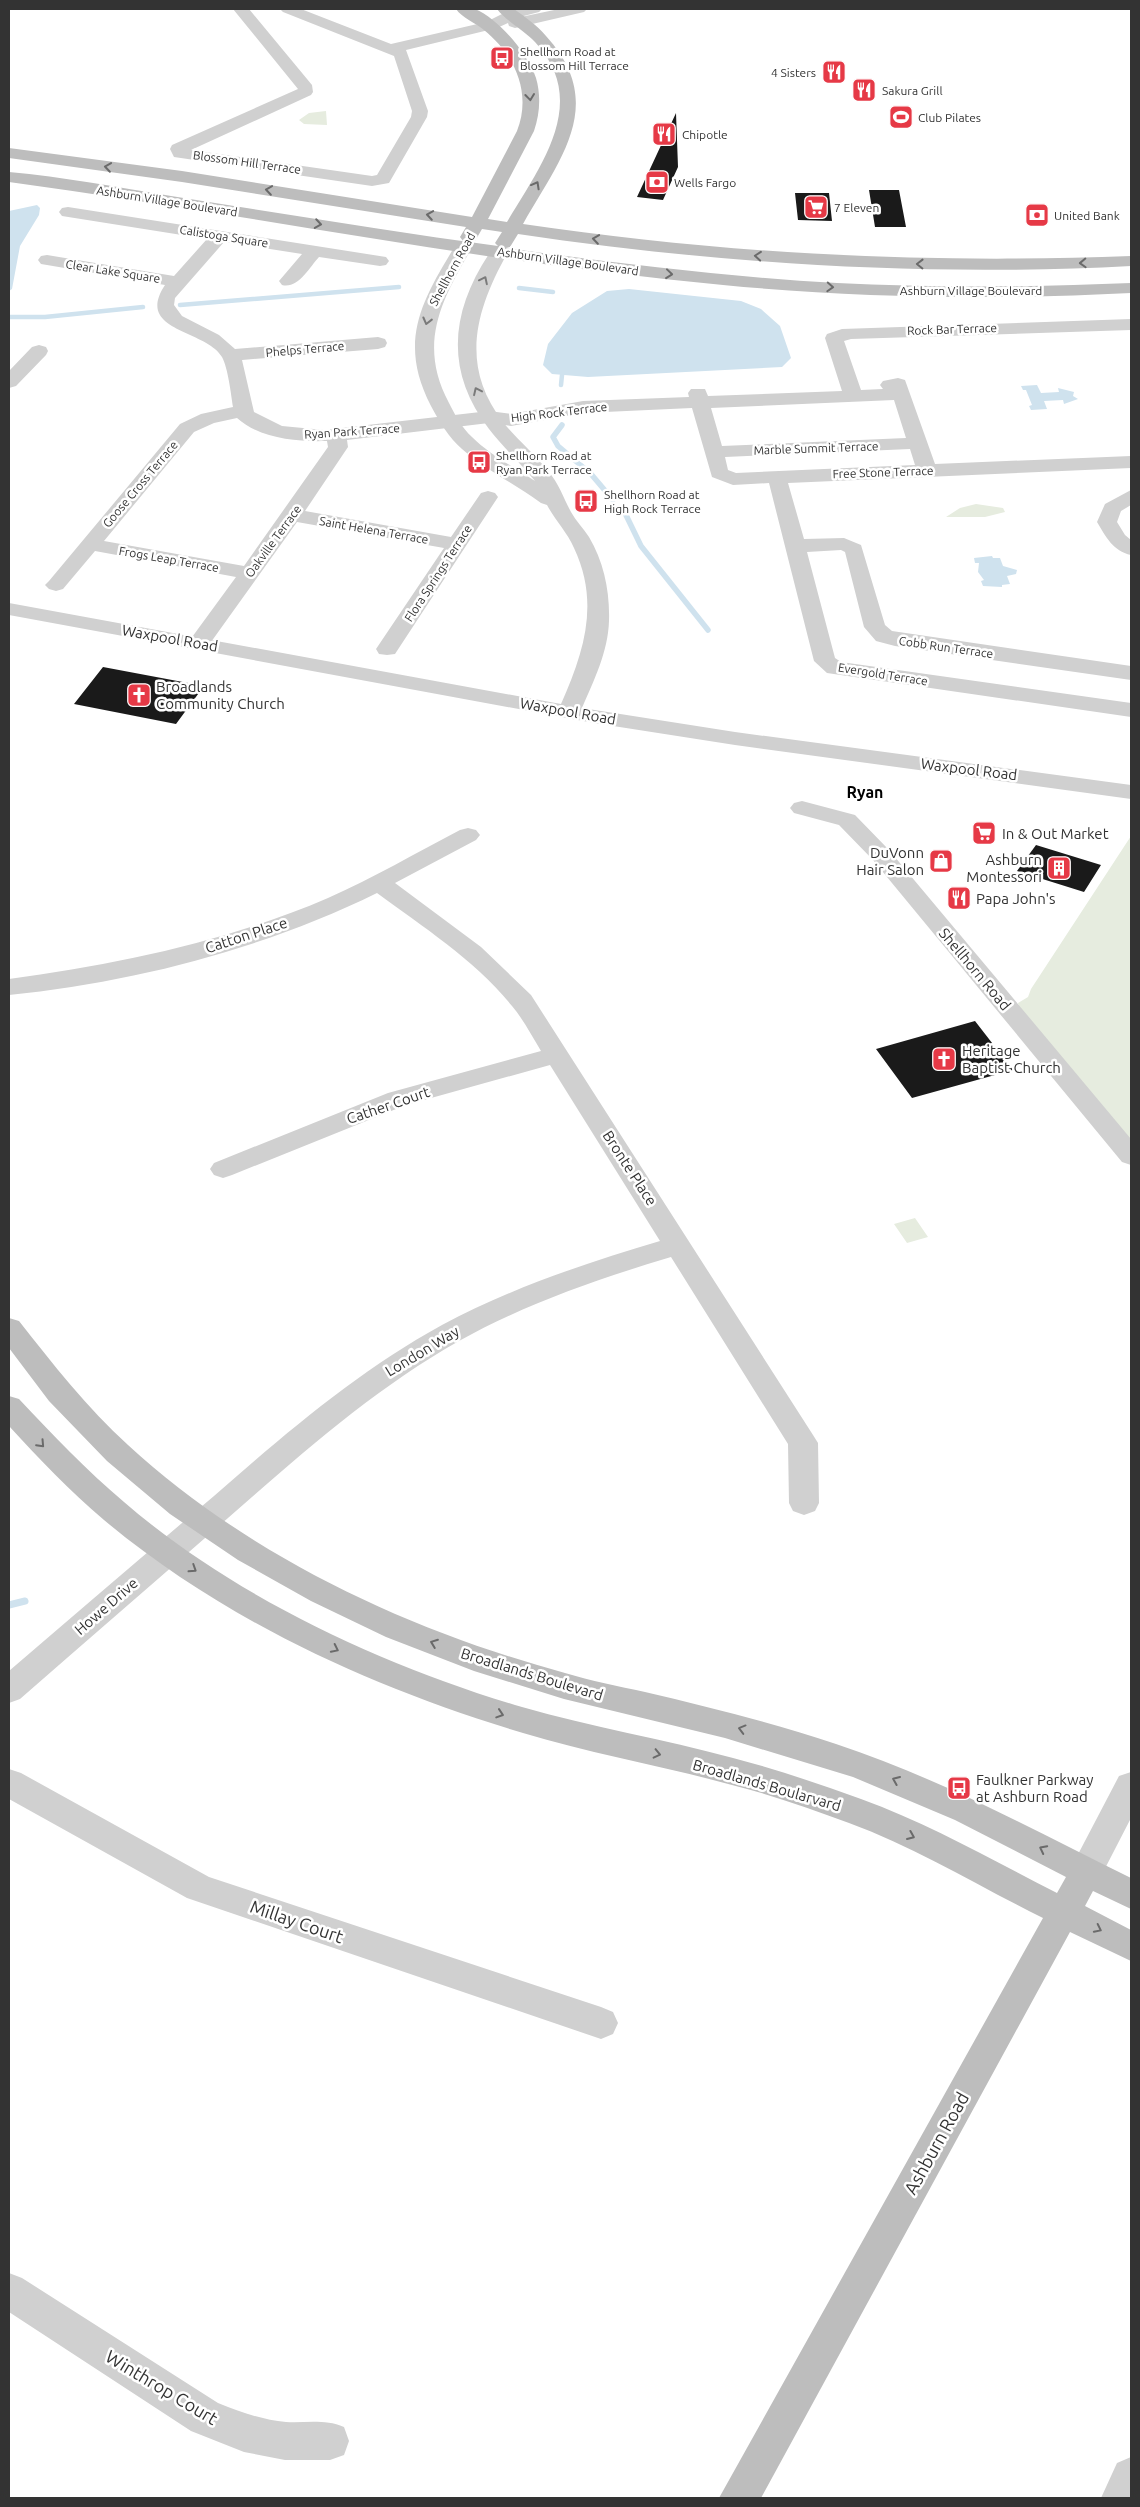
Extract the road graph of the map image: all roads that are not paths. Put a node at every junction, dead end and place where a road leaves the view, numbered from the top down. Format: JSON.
{"nodes":[{"id":1,"x":241,"y":9,"type":"edge"},
{"id":2,"x":288,"y":9,"type":"edge"},
{"id":3,"x":464,"y":9,"type":"edge"},
{"id":4,"x":579,"y":9,"type":"edge"},
{"id":5,"x":519,"y":13,"type":"edge"},
{"id":6,"x":491,"y":25,"type":"junction"},
{"id":7,"x":393,"y":48,"type":"junction"},
{"id":8,"x":9,"y":153,"type":"edge"},
{"id":9,"x":9,"y":177,"type":"edge"},
{"id":10,"x":68,"y":212,"type":"dead end"},
{"id":11,"x":478,"y":222,"type":"junction"},
{"id":12,"x":512,"y":227,"type":"junction"},
{"id":13,"x":221,"y":235,"type":"junction"},
{"id":14,"x":464,"y":246,"type":"junction"},
{"id":15,"x":315,"y":250,"type":"junction"},
{"id":16,"x":499,"y":252,"type":"junction"},
{"id":17,"x":47,"y":260,"type":"dead end"},
{"id":18,"x":380,"y":260,"type":"dead end"},
{"id":19,"x":1131,"y":261,"type":"edge"},
{"id":20,"x":288,"y":281,"type":"dead end"},
{"id":21,"x":179,"y":282,"type":"junction"},
{"id":22,"x":1131,"y":288,"type":"edge"},
{"id":23,"x":1131,"y":324,"type":"edge"},
{"id":24,"x":378,"y":343,"type":"dead end"},
{"id":25,"x":39,"y":351,"type":"dead end"},
{"id":26,"x":231,"y":355,"type":"junction"},
{"id":27,"x":10,"y":378,"type":"edge"},
{"id":28,"x":851,"y":391,"type":"junction"},
{"id":29,"x":701,"y":404,"type":"junction"},
{"id":30,"x":242,"y":411,"type":"junction"},
{"id":31,"x":489,"y":417,"type":"junction"},
{"id":32,"x":450,"y":422,"type":"junction"},
{"id":33,"x":336,"y":435,"type":"junction"},
{"id":34,"x":919,"y":443,"type":"junction"},
{"id":35,"x":714,"y":452,"type":"junction"},
{"id":36,"x":1131,"y":462,"type":"edge"},
{"id":37,"x":928,"y":471,"type":"junction"},
{"id":38,"x":777,"y":477,"type":"junction"},
{"id":39,"x":1131,"y":496,"type":"edge"},
{"id":40,"x":488,"y":497,"type":"dead end"},
{"id":41,"x":560,"y":510,"type":"junction"},
{"id":42,"x":292,"y":516,"type":"junction"},
{"id":43,"x":89,"y":544,"type":"junction"},
{"id":44,"x":457,"y":544,"type":"junction"},
{"id":45,"x":796,"y":546,"type":"junction"},
{"id":46,"x":1131,"y":549,"type":"edge"},
{"id":47,"x":249,"y":573,"type":"junction"},
{"id":48,"x":56,"y":585,"type":"dead end"},
{"id":49,"x":9,"y":609,"type":"edge"},
{"id":50,"x":198,"y":644,"type":"junction"},
{"id":51,"x":387,"y":649,"type":"dead end"},
{"id":52,"x":1131,"y":673,"type":"edge"},
{"id":53,"x":1131,"y":710,"type":"edge"},
{"id":54,"x":569,"y":711,"type":"junction"},
{"id":55,"x":1131,"y":792,"type":"edge"},
{"id":56,"x":802,"y":808,"type":"dead end"},
{"id":57,"x":468,"y":835,"type":"dead end"},
{"id":58,"x":379,"y":882,"type":"junction"},
{"id":59,"x":9,"y":987,"type":"edge"},
{"id":60,"x":557,"y":1054,"type":"junction"},
{"id":61,"x":1131,"y":1156,"type":"edge"},
{"id":62,"x":223,"y":1169,"type":"dead end"},
{"id":63,"x":678,"y":1245,"type":"junction"},
{"id":64,"x":9,"y":1328,"type":"edge"},
{"id":65,"x":9,"y":1408,"type":"edge"},
{"id":66,"x":804,"y":1504,"type":"dead end"},
{"id":67,"x":204,"y":1523,"type":"junction"},
{"id":68,"x":169,"y":1554,"type":"junction"},
{"id":69,"x":9,"y":1690,"type":"edge"},
{"id":70,"x":9,"y":1783,"type":"edge"},
{"id":71,"x":1131,"y":1786,"type":"edge"},
{"id":72,"x":1086,"y":1872,"type":"junction"},
{"id":73,"x":1131,"y":1894,"type":"edge"},
{"id":74,"x":1064,"y":1913,"type":"junction"},
{"id":75,"x":1131,"y":1946,"type":"edge"},
{"id":76,"x":601,"y":2023,"type":"dead end"},
{"id":77,"x":9,"y":2291,"type":"edge"},
{"id":78,"x":330,"y":2441,"type":"dead end"},
{"id":79,"x":1131,"y":2477,"type":"edge"},
{"id":80,"x":739,"y":2498,"type":"edge"},
{"id":81,"x":1122,"y":2498,"type":"edge"}],
"edges":[{"from":1,"to":7,"type":"street","name":"Blossom Hill Terrace"},
{"from":2,"to":7,"type":"street"},
{"from":3,"to":6,"type":"main road","name":"Shellhorn Road"},
{"from":4,"to":5,"type":"street"},
{"from":5,"to":6,"type":"street"},
{"from":12,"to":5,"type":"main road","name":"Shellhorn Road","one_way":true},
{"from":6,"to":7,"type":"street"},
{"from":6,"to":11,"type":"main road","name":"Shellhorn Road","one_way":true},
{"from":11,"to":8,"type":"main road","name":"Ashburn Village Boulevard","one_way":true},
{"from":9,"to":14,"type":"main road","name":"Ashburn Village Boulevard","one_way":true},
{"from":10,"to":13,"type":"street","name":"Calistoga Square"},
{"from":11,"to":12,"type":"main road","name":"Ashburn Village Boulevard"},
{"from":11,"to":14,"type":"main road","name":"Shellhorn Road"},
{"from":12,"to":16,"type":"main road","name":"Shellhorn Road"},
{"from":19,"to":12,"type":"main road","name":"Ashburn Village Boulevard","one_way":true},
{"from":13,"to":15,"type":"street","name":"Calistoga Square"},
{"from":13,"to":21,"type":"street"},
{"from":14,"to":16,"type":"main road","name":"Ashburn Village Boulevard"},
{"from":14,"to":32,"type":"street","name":"Shellhorn Road","one_way":true},
{"from":15,"to":18,"type":"street","name":"Calistoga Square"},
{"from":15,"to":20,"type":"street"},
{"from":16,"to":22,"type":"main road","name":"Ashburn Village Boulevard","one_way":true},
{"from":31,"to":16,"type":"street","name":"Shellhorn Road","one_way":true},
{"from":17,"to":21,"type":"street","name":"Clear Lake Square"},
{"from":21,"to":26,"type":"street"},
{"from":23,"to":28,"type":"street","name":"Rock Bar Terrace"},
{"from":24,"to":26,"type":"street","name":"Phelps Terrace"},
{"from":25,"to":27,"type":"street"},
{"from":26,"to":30,"type":"street"},
{"from":28,"to":29,"type":"street","name":"High Rock Terrace"},
{"from":28,"to":34,"type":"street","name":"High Rock Terrace"},
{"from":29,"to":31,"type":"street","name":"High Rock Terrace"},
{"from":29,"to":35,"type":"street","name":"Free Stone Terrace"},
{"from":30,"to":33,"type":"street","name":"Ryan Park Terrace"},
{"from":30,"to":43,"type":"street","name":"Goose Cross Terrace"},
{"from":31,"to":32,"type":"street","name":"Ryan Park Terrace"},
{"from":31,"to":41,"type":"street","name":"Shellhorn Road"},
{"from":32,"to":33,"type":"street","name":"Ryan Park Terrace"},
{"from":32,"to":41,"type":"street","name":"Shellhorn Road"},
{"from":33,"to":42,"type":"street","name":"Oakville Terrace"},
{"from":34,"to":35,"type":"street","name":"Marble Summit Terrace"},
{"from":34,"to":37,"type":"street","name":"High Rock Terrace"},
{"from":35,"to":38,"type":"street","name":"Free Stone Terrace"},
{"from":36,"to":37,"type":"street","name":"Free Stone Terrace"},
{"from":37,"to":38,"type":"street","name":"Free Stone Terrace"},
{"from":38,"to":45,"type":"street","name":"Evergold Terrace"},
{"from":39,"to":46,"type":"street"},
{"from":40,"to":44,"type":"street","name":"Flora Springs Terrace"},
{"from":41,"to":54,"type":"street","name":"Shellhorn Road"},
{"from":42,"to":44,"type":"street","name":"Saint Helena Terrace"},
{"from":42,"to":47,"type":"street","name":"Oakville Terrace"},
{"from":43,"to":47,"type":"street","name":"Frogs Leap Terrace"},
{"from":43,"to":48,"type":"street","name":"Goose Cross Terrace"},
{"from":44,"to":51,"type":"street","name":"Flora Springs Terrace"},
{"from":45,"to":52,"type":"street","name":"Cobb Run Terrace"},
{"from":45,"to":53,"type":"street","name":"Evergold Terrace"},
{"from":47,"to":50,"type":"street","name":"Oakville Terrace"},
{"from":49,"to":50,"type":"street","name":"Waxpool Road"},
{"from":50,"to":54,"type":"street","name":"Waxpool Road"},
{"from":54,"to":55,"type":"street","name":"Waxpool Road"},
{"from":56,"to":61,"type":"street","name":"Shellhorn Road"},
{"from":57,"to":58,"type":"street","name":"Catton Place"},
{"from":58,"to":59,"type":"street","name":"Catton Place"},
{"from":58,"to":60,"type":"street","name":"Bronte Place"},
{"from":60,"to":62,"type":"street","name":"Cather Court"},
{"from":60,"to":63,"type":"street","name":"Bronte Place"},
{"from":63,"to":66,"type":"street","name":"Bronte Place"},
{"from":63,"to":67,"type":"street","name":"London Way"},
{"from":64,"to":67,"type":"main road","name":"Broadlands Boulevard"},
{"from":65,"to":68,"type":"main road","one_way":true},
{"from":67,"to":68,"type":"street","name":"Howe Drive"},
{"from":72,"to":67,"type":"main road","name":"Broadlands Boulevard","one_way":true},
{"from":68,"to":69,"type":"street","name":"Howe Drive"},
{"from":68,"to":74,"type":"main road","name":"Broadlands Boularvard","one_way":true},
{"from":70,"to":76,"type":"street","name":"Millay Court"},
{"from":71,"to":72,"type":"street","name":"Ashburn Road"},
{"from":72,"to":73,"type":"main road","name":"Broadlands Boulevard"},
{"from":72,"to":74,"type":"main road","name":"Ashburn Road"},
{"from":74,"to":75,"type":"main road","one_way":true},
{"from":74,"to":80,"type":"main road","name":"Ashburn Road"},
{"from":77,"to":78,"type":"street","name":"Winthrop Court"},
{"from":79,"to":81,"type":"street"}]}
